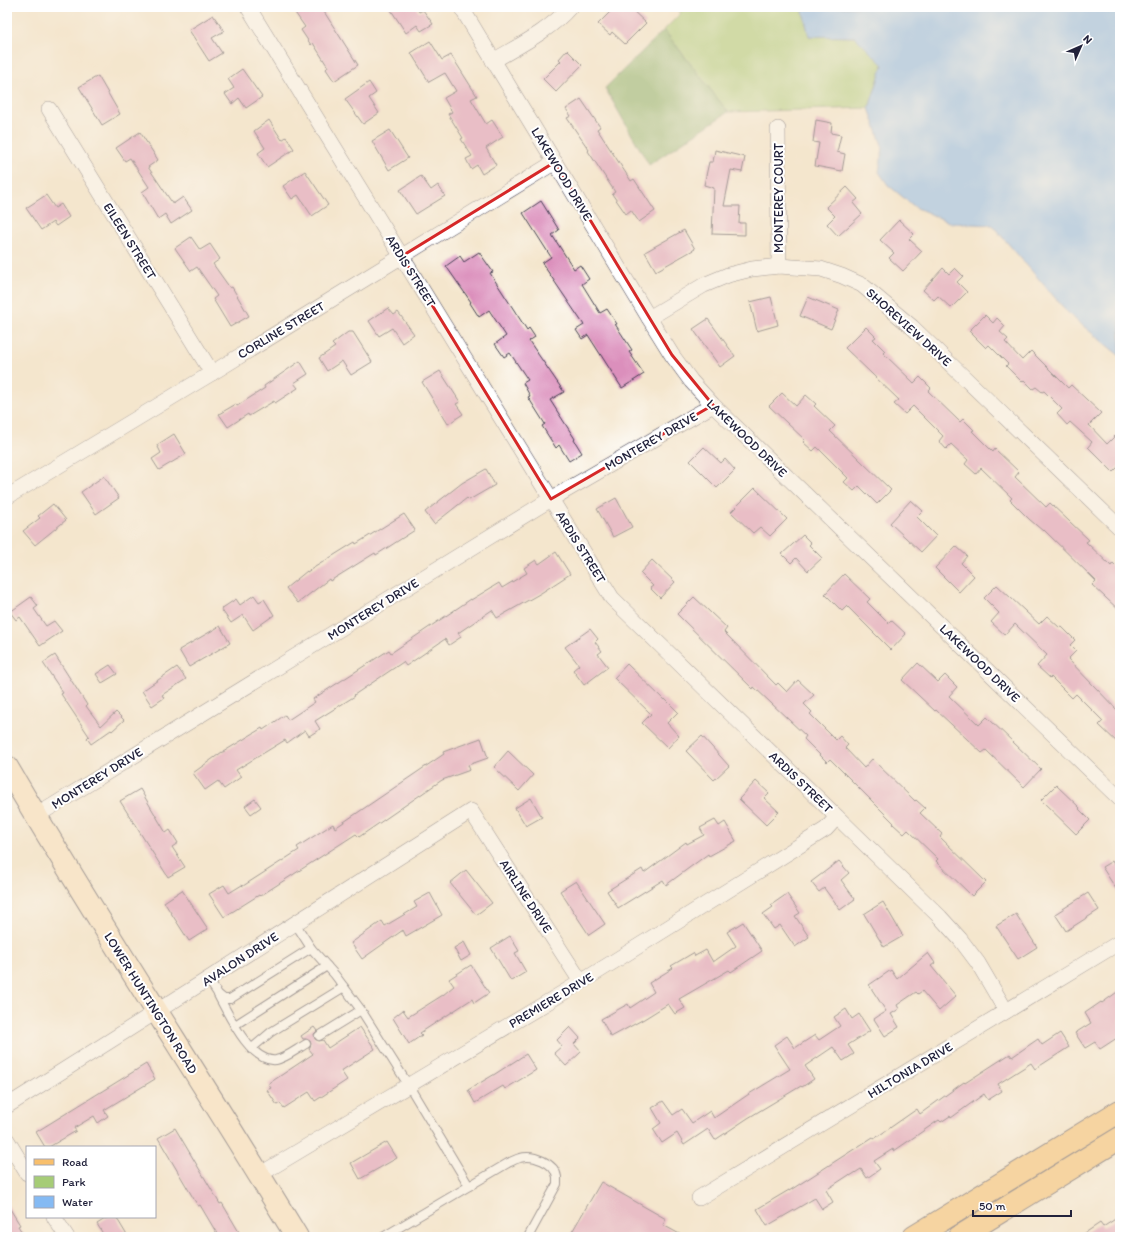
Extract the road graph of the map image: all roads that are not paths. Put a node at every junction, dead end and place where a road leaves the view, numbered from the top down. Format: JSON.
{"nodes":[{"id":1,"x":248,"y":7,"type":"edge"},
{"id":2,"x":460,"y":7,"type":"edge"},
{"id":3,"x":570,"y":7,"type":"edge"},
{"id":4,"x":493,"y":61,"type":"junction"},
{"id":5,"x":48,"y":109,"type":"dead end"},
{"id":6,"x":778,"y":129,"type":"dead end"},
{"id":7,"x":555,"y":162,"type":"junction"},
{"id":8,"x":402,"y":256,"type":"junction"},
{"id":9,"x":779,"y":266,"type":"junction"},
{"id":10,"x":649,"y":318,"type":"junction"},
{"id":11,"x":212,"y":373,"type":"junction"},
{"id":12,"x":713,"y":405,"type":"junction"},
{"id":13,"x":7,"y":496,"type":"edge"},
{"id":14,"x":551,"y":499,"type":"junction"},
{"id":15,"x":1120,"y":528,"type":"edge"},
{"id":16,"x":7,"y":768,"type":"edge"},
{"id":17,"x":1120,"y":799,"type":"edge"},
{"id":18,"x":471,"y":811,"type":"joint"},
{"id":19,"x":36,"y":816,"type":"junction"},
{"id":20,"x":837,"y":818,"type":"junction"},
{"id":21,"x":295,"y":923,"type":"junction"},
{"id":22,"x":1120,"y":942,"type":"edge"},
{"id":23,"x":312,"y":948,"type":"junction"},
{"id":24,"x":327,"y":966,"type":"junction"},
{"id":25,"x":208,"y":979,"type":"junction"},
{"id":26,"x":581,"y":982,"type":"junction"},
{"id":27,"x":344,"y":987,"type":"junction"},
{"id":28,"x":218,"y":994,"type":"junction"},
{"id":29,"x":361,"y":1010,"type":"junction"},
{"id":30,"x":156,"y":1012,"type":"junction"},
{"id":31,"x":1006,"y":1012,"type":"junction"},
{"id":32,"x":235,"y":1025,"type":"junction"},
{"id":33,"x":319,"y":1036,"type":"dead end"},
{"id":34,"x":306,"y":1044,"type":"dead end"},
{"id":35,"x":251,"y":1049,"type":"junction"},
{"id":36,"x":409,"y":1086,"type":"junction"},
{"id":37,"x":7,"y":1106,"type":"edge"},
{"id":38,"x":1120,"y":1111,"type":"edge"},
{"id":39,"x":1120,"y":1138,"type":"edge"},
{"id":40,"x":7,"y":1140,"type":"edge"},
{"id":41,"x":26,"y":1171,"type":"edge"},
{"id":42,"x":259,"y":1175,"type":"junction"},
{"id":43,"x":469,"y":1186,"type":"junction"},
{"id":44,"x":699,"y":1198,"type":"dead end"},
{"id":45,"x":55,"y":1218,"type":"edge"},
{"id":46,"x":66,"y":1237,"type":"edge"},
{"id":47,"x":297,"y":1237,"type":"edge"},
{"id":48,"x":383,"y":1237,"type":"edge"},
{"id":49,"x":528,"y":1237,"type":"edge"},
{"id":50,"x":914,"y":1237,"type":"edge"},
{"id":51,"x":959,"y":1237,"type":"edge"}],
"edges":[{"from":1,"to":8,"type":"street","name":"ARDIS STREET"},
{"from":2,"to":4,"type":"street","name":"LAKEWOOD DRIVE"},
{"from":3,"to":4,"type":"street"},
{"from":4,"to":7,"type":"street","name":"LAKEWOOD DRIVE"},
{"from":5,"to":11,"type":"street","name":"EILEEN STREET"},
{"from":6,"to":9,"type":"street","name":"MONTEREY COURT"},
{"from":7,"to":8,"type":"street","name":"CORLINE STREET"},
{"from":7,"to":10,"type":"street","name":"LAKEWOOD DRIVE"},
{"from":8,"to":11,"type":"street","name":"CORLINE STREET"},
{"from":8,"to":14,"type":"street","name":"ARDIS STREET"},
{"from":9,"to":10,"type":"street","name":"SHOREVIEW DRIVE"},
{"from":9,"to":15,"type":"street","name":"SHOREVIEW DRIVE"},
{"from":10,"to":12,"type":"street","name":"LAKEWOOD DRIVE"},
{"from":11,"to":13,"type":"street","name":"CORLINE STREET"},
{"from":12,"to":14,"type":"street","name":"MONTEREY DRIVE"},
{"from":12,"to":17,"type":"street","name":"LAKEWOOD DRIVE"},
{"from":14,"to":19,"type":"street","name":"MONTEREY DRIVE"},
{"from":14,"to":20,"type":"street","name":"ARDIS STREET"},
{"from":16,"to":19,"type":"main road","name":"LOWER HUNTINGTON ROAD"},
{"from":18,"to":21,"type":"street","name":"AVALON DRIVE"},
{"from":18,"to":26,"type":"street","name":"AIRLINE DRIVE"},
{"from":19,"to":30,"type":"main road","name":"LOWER HUNTINGTON ROAD"},
{"from":20,"to":26,"type":"street","name":"PREMIERE DRIVE"},
{"from":20,"to":31,"type":"street","name":"ARDIS STREET"},
{"from":21,"to":23,"type":"lane"},
{"from":21,"to":25,"type":"street","name":"AVALON DRIVE"},
{"from":22,"to":31,"type":"street","name":"HILTONIA DRIVE"},
{"from":23,"to":24,"type":"lane"},
{"from":23,"to":28,"type":"lane"},
{"from":24,"to":27,"type":"lane"},
{"from":24,"to":32,"type":"lane"},
{"from":25,"to":28,"type":"lane"},
{"from":25,"to":30,"type":"street","name":"AVALON DRIVE"},
{"from":26,"to":36,"type":"street","name":"PREMIERE DRIVE"},
{"from":27,"to":29,"type":"lane"},
{"from":27,"to":35,"type":"lane"},
{"from":28,"to":32,"type":"lane"},
{"from":29,"to":33,"type":"lane"},
{"from":29,"to":36,"type":"lane"},
{"from":30,"to":37,"type":"street","name":"AVALON DRIVE"},
{"from":30,"to":42,"type":"main road","name":"LOWER HUNTINGTON ROAD"},
{"from":31,"to":44,"type":"street","name":"HILTONIA DRIVE"},
{"from":32,"to":35,"type":"lane"},
{"from":34,"to":35,"type":"lane"},
{"from":36,"to":42,"type":"street","name":"PREMIERE DRIVE"},
{"from":36,"to":43,"type":"lane"},
{"from":38,"to":50,"type":"main road"},
{"from":39,"to":51,"type":"main road"},
{"from":40,"to":41,"type":"street"},
{"from":42,"to":47,"type":"main road","name":"LOWER HUNTINGTON ROAD"},
{"from":43,"to":48,"type":"lane"},
{"from":43,"to":49,"type":"lane"},
{"from":45,"to":46,"type":"street"}]}
